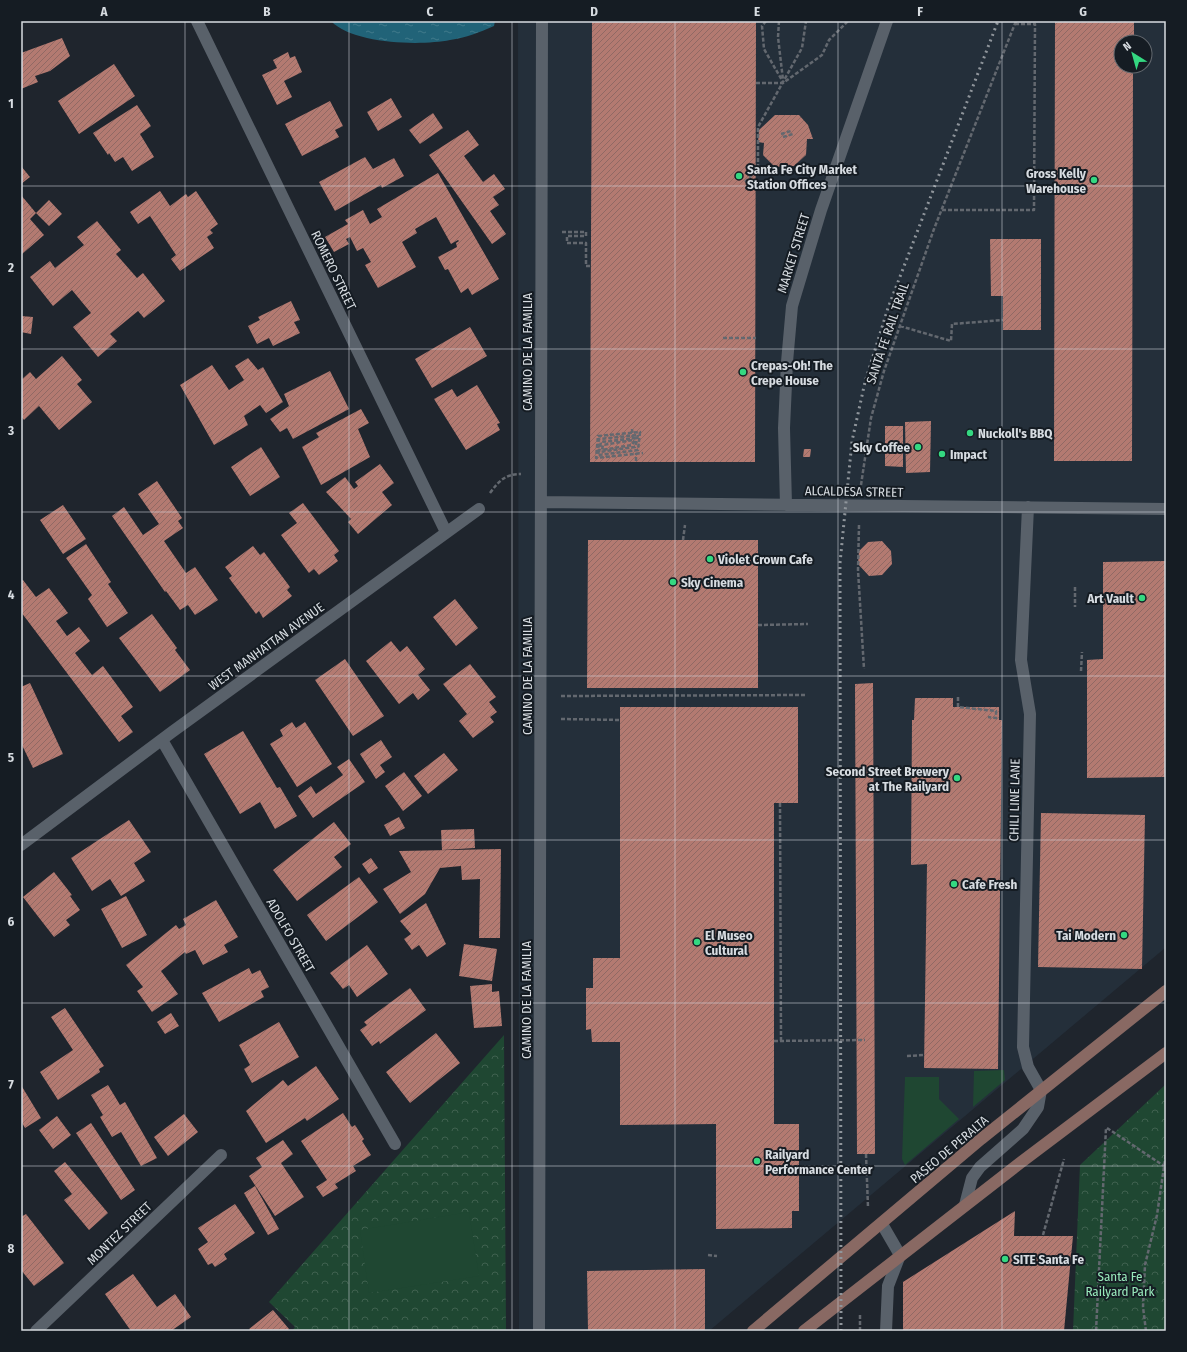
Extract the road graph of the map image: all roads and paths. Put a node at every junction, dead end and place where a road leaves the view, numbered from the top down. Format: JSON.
{"nodes":[{"id":1,"x":197,"y":21,"type":"edge"},
{"id":2,"x":542,"y":21,"type":"edge"},
{"id":3,"x":766,"y":21,"type":"edge"},
{"id":4,"x":779,"y":21,"type":"edge"},
{"id":5,"x":806,"y":21,"type":"edge"},
{"id":6,"x":848,"y":21,"type":"edge"},
{"id":7,"x":887,"y":21,"type":"edge"},
{"id":8,"x":1015,"y":22,"type":"edge"},
{"id":9,"x":756,"y":83,"type":"dead end"},
{"id":10,"x":783,"y":83,"type":"junction"},
{"id":11,"x":792,"y":133,"type":"dead end"},
{"id":12,"x":782,"y":136,"type":"dead end"},
{"id":13,"x":758,"y":168,"type":"dead end"},
{"id":14,"x":756,"y":171,"type":"dead end"},
{"id":15,"x":745,"y":182,"type":"dead end"},
{"id":16,"x":942,"y":210,"type":"junction"},
{"id":17,"x":586,"y":232,"type":"dead end"},
{"id":18,"x":591,"y":266,"type":"dead end"},
{"id":19,"x":1003,"y":320,"type":"dead end"},
{"id":20,"x":900,"y":326,"type":"junction"},
{"id":21,"x":723,"y":338,"type":"dead end"},
{"id":22,"x":756,"y":338,"type":"dead end"},
{"id":23,"x":632,"y":429,"type":"dead end"},
{"id":24,"x":640,"y":438,"type":"junction"},
{"id":25,"x":644,"y":438,"type":"dead end"},
{"id":26,"x":636,"y":453,"type":"junction"},
{"id":27,"x":642,"y":453,"type":"dead end"},
{"id":28,"x":636,"y":462,"type":"dead end"},
{"id":29,"x":526,"y":474,"type":"dead end"},
{"id":30,"x":541,"y":502,"type":"junction"},
{"id":31,"x":786,"y":505,"type":"junction"},
{"id":32,"x":860,"y":506,"type":"junction"},
{"id":33,"x":1028,"y":507,"type":"junction"},
{"id":34,"x":479,"y":509,"type":"joint"},
{"id":35,"x":1166,"y":509,"type":"edge"},
{"id":36,"x":687,"y":518,"type":"dead end"},
{"id":37,"x":446,"y":532,"type":"junction"},
{"id":38,"x":683,"y":540,"type":"dead end"},
{"id":39,"x":1075,"y":587,"type":"dead end"},
{"id":40,"x":1075,"y":607,"type":"dead end"},
{"id":41,"x":808,"y":624,"type":"dead end"},
{"id":42,"x":758,"y":625,"type":"dead end"},
{"id":43,"x":1082,"y":652,"type":"dead end"},
{"id":44,"x":864,"y":669,"type":"dead end"},
{"id":45,"x":1081,"y":671,"type":"dead end"},
{"id":46,"x":807,"y":695,"type":"dead end"},
{"id":47,"x":541,"y":696,"type":"junction"},
{"id":48,"x":958,"y":697,"type":"dead end"},
{"id":49,"x":988,"y":717,"type":"dead end"},
{"id":50,"x":541,"y":719,"type":"junction"},
{"id":51,"x":621,"y":720,"type":"dead end"},
{"id":52,"x":162,"y":740,"type":"junction"},
{"id":53,"x":780,"y":803,"type":"dead end"},
{"id":54,"x":21,"y":845,"type":"edge"},
{"id":55,"x":1166,"y":991,"type":"edge"},
{"id":56,"x":865,"y":1040,"type":"dead end"},
{"id":57,"x":774,"y":1041,"type":"dead end"},
{"id":58,"x":781,"y":1041,"type":"junction"},
{"id":59,"x":1166,"y":1053,"type":"edge"},
{"id":60,"x":924,"y":1055,"type":"dead end"},
{"id":61,"x":907,"y":1056,"type":"dead end"},
{"id":62,"x":1041,"y":1090,"type":"junction"},
{"id":63,"x":395,"y":1144,"type":"dead end"},
{"id":64,"x":1166,"y":1153,"type":"edge"},
{"id":65,"x":866,"y":1154,"type":"dead end"},
{"id":66,"x":221,"y":1155,"type":"dead end"},
{"id":67,"x":1064,"y":1159,"type":"dead end"},
{"id":68,"x":1165,"y":1167,"type":"edge"},
{"id":69,"x":966,"y":1205,"type":"junction"},
{"id":70,"x":868,"y":1209,"type":"dead end"},
{"id":71,"x":882,"y":1224,"type":"junction"},
{"id":72,"x":1043,"y":1235,"type":"dead end"},
{"id":73,"x":708,"y":1255,"type":"dead end"},
{"id":74,"x":900,"y":1255,"type":"junction"},
{"id":75,"x":717,"y":1256,"type":"dead end"},
{"id":76,"x":36,"y":1331,"type":"edge"},
{"id":77,"x":539,"y":1331,"type":"edge"},
{"id":78,"x":753,"y":1331,"type":"edge"},
{"id":79,"x":804,"y":1331,"type":"edge"},
{"id":80,"x":886,"y":1331,"type":"edge"},
{"id":81,"x":1096,"y":1331,"type":"edge"},
{"id":82,"x":1146,"y":1331,"type":"edge"}],
"edges":[{"from":1,"to":37,"type":"street","name":"ROMERO STREET"},
{"from":2,"to":30,"type":"street","name":"CAMINO DE LA FAMILIA"},
{"from":3,"to":10,"type":"path"},
{"from":4,"to":10,"type":"path"},
{"from":5,"to":10,"type":"path"},
{"from":6,"to":10,"type":"path"},
{"from":7,"to":31,"type":"street","name":"MARKET STREET"},
{"from":8,"to":16,"type":"path","name":"SANTA FE RAIL TRAIL"},
{"from":8,"to":16,"type":"path"},
{"from":9,"to":10,"type":"path"},
{"from":10,"to":13,"type":"path"},
{"from":11,"to":12,"type":"path"},
{"from":14,"to":15,"type":"path"},
{"from":16,"to":20,"type":"path","name":"SANTA FE RAIL TRAIL"},
{"from":17,"to":18,"type":"path"},
{"from":19,"to":20,"type":"path"},
{"from":20,"to":32,"type":"path","name":"SANTA FE RAIL TRAIL"},
{"from":21,"to":22,"type":"path"},
{"from":23,"to":24,"type":"path"},
{"from":24,"to":25,"type":"path"},
{"from":24,"to":26,"type":"path"},
{"from":26,"to":27,"type":"path"},
{"from":26,"to":28,"type":"path"},
{"from":29,"to":34,"type":"path"},
{"from":30,"to":31,"type":"street","name":"ALCALDESA STREET"},
{"from":30,"to":47,"type":"street","name":"CAMINO DE LA FAMILIA"},
{"from":31,"to":32,"type":"street","name":"ALCALDESA STREET"},
{"from":32,"to":33,"type":"street","name":"ALCALDESA STREET"},
{"from":32,"to":44,"type":"path","name":"SANTA FE RAIL TRAIL"},
{"from":33,"to":35,"type":"street","name":"ALCALDESA STREET"},
{"from":33,"to":62,"type":"street","name":"CHILI LINE LANE"},
{"from":34,"to":37,"type":"street","name":"WEST MANHATTAN AVENUE"},
{"from":36,"to":38,"type":"path"},
{"from":37,"to":52,"type":"street","name":"WEST MANHATTAN AVENUE"},
{"from":39,"to":40,"type":"path"},
{"from":41,"to":42,"type":"path"},
{"from":43,"to":45,"type":"path"},
{"from":46,"to":47,"type":"path"},
{"from":47,"to":50,"type":"street","name":"CAMINO DE LA FAMILIA"},
{"from":48,"to":49,"type":"path"},
{"from":50,"to":51,"type":"path"},
{"from":50,"to":77,"type":"street","name":"CAMINO DE LA FAMILIA"},
{"from":52,"to":54,"type":"street","name":"WEST MANHATTAN AVENUE"},
{"from":52,"to":63,"type":"street","name":"ADOLFO STREET"},
{"from":53,"to":58,"type":"path"},
{"from":55,"to":62,"type":"street","name":"PASEO DE PERALTA"},
{"from":56,"to":58,"type":"path"},
{"from":57,"to":58,"type":"path"},
{"from":59,"to":69,"type":"street"},
{"from":60,"to":61,"type":"path"},
{"from":62,"to":69,"type":"street"},
{"from":62,"to":71,"type":"street","name":"PASEO DE PERALTA"},
{"from":64,"to":68,"type":"path"},
{"from":65,"to":70,"type":"path"},
{"from":66,"to":76,"type":"street","name":"MONTEZ STREET"},
{"from":67,"to":72,"type":"path"},
{"from":68,"to":81,"type":"path"},
{"from":68,"to":82,"type":"path"},
{"from":69,"to":74,"type":"street"},
{"from":71,"to":74,"type":"street"},
{"from":71,"to":78,"type":"street","name":"PASEO DE PERALTA"},
{"from":73,"to":75,"type":"path"},
{"from":74,"to":79,"type":"street"},
{"from":74,"to":80,"type":"street"}]}
